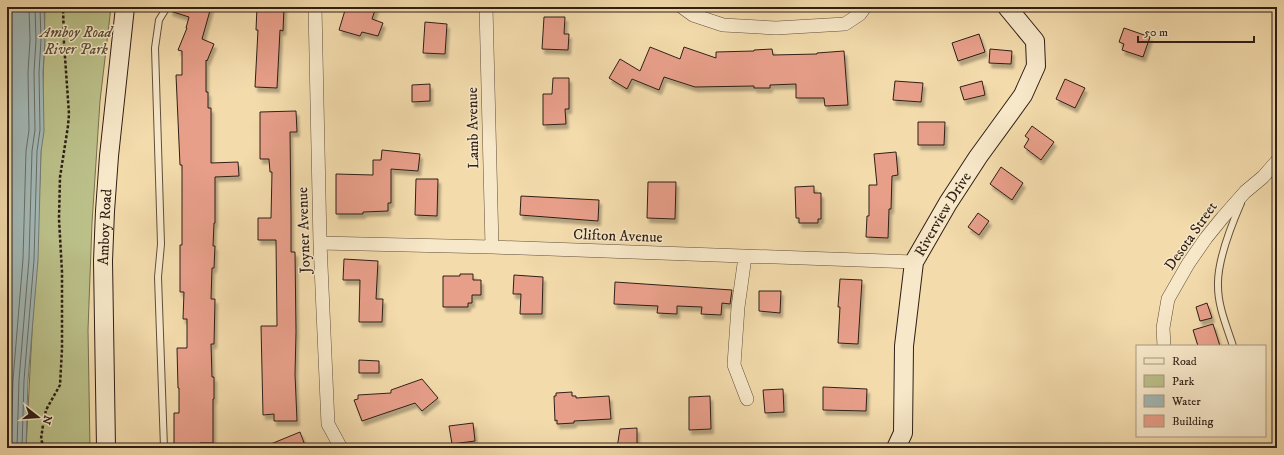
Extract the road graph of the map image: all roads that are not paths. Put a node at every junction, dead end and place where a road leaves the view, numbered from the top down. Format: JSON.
{"nodes":[{"id":1,"x":125,"y":7,"type":"edge"},
{"id":2,"x":167,"y":7,"type":"edge"},
{"id":3,"x":315,"y":7,"type":"edge"},
{"id":4,"x":486,"y":7,"type":"edge"},
{"id":5,"x":682,"y":7,"type":"edge"},
{"id":6,"x":865,"y":7,"type":"edge"},
{"id":7,"x":1007,"y":7,"type":"edge"},
{"id":8,"x":1277,"y":161,"type":"edge"},
{"id":9,"x":1245,"y":192,"type":"junction"},
{"id":10,"x":320,"y":243,"type":"junction"},
{"id":11,"x":492,"y":247,"type":"junction"},
{"id":12,"x":745,"y":257,"type":"junction"},
{"id":13,"x":914,"y":262,"type":"junction"},
{"id":14,"x":1164,"y":345,"type":"edge"},
{"id":15,"x":1233,"y":345,"type":"edge"},
{"id":16,"x":747,"y":399,"type":"dead end"},
{"id":17,"x":106,"y":448,"type":"edge"},
{"id":18,"x":164,"y":448,"type":"edge"},
{"id":19,"x":340,"y":448,"type":"edge"},
{"id":20,"x":896,"y":448,"type":"edge"}],
"edges":[{"from":1,"to":17,"type":"street","name":"Amboy Road"},
{"from":2,"to":18,"type":"lane"},
{"from":3,"to":10,"type":"street","name":"Joyner Avenue"},
{"from":4,"to":11,"type":"street","name":"Lamb Avenue"},
{"from":5,"to":6,"type":"street"},
{"from":7,"to":13,"type":"street","name":"Riverview Drive"},
{"from":8,"to":9,"type":"street","name":"Desota Street"},
{"from":9,"to":14,"type":"street","name":"Desota Street"},
{"from":9,"to":15,"type":"lane"},
{"from":10,"to":11,"type":"street","name":"Clifton Avenue"},
{"from":10,"to":19,"type":"street","name":"Joyner Avenue"},
{"from":11,"to":12,"type":"street","name":"Clifton Avenue"},
{"from":12,"to":13,"type":"street","name":"Clifton Avenue"},
{"from":12,"to":16,"type":"street"},
{"from":13,"to":20,"type":"street","name":"Riverview Drive"}]}
